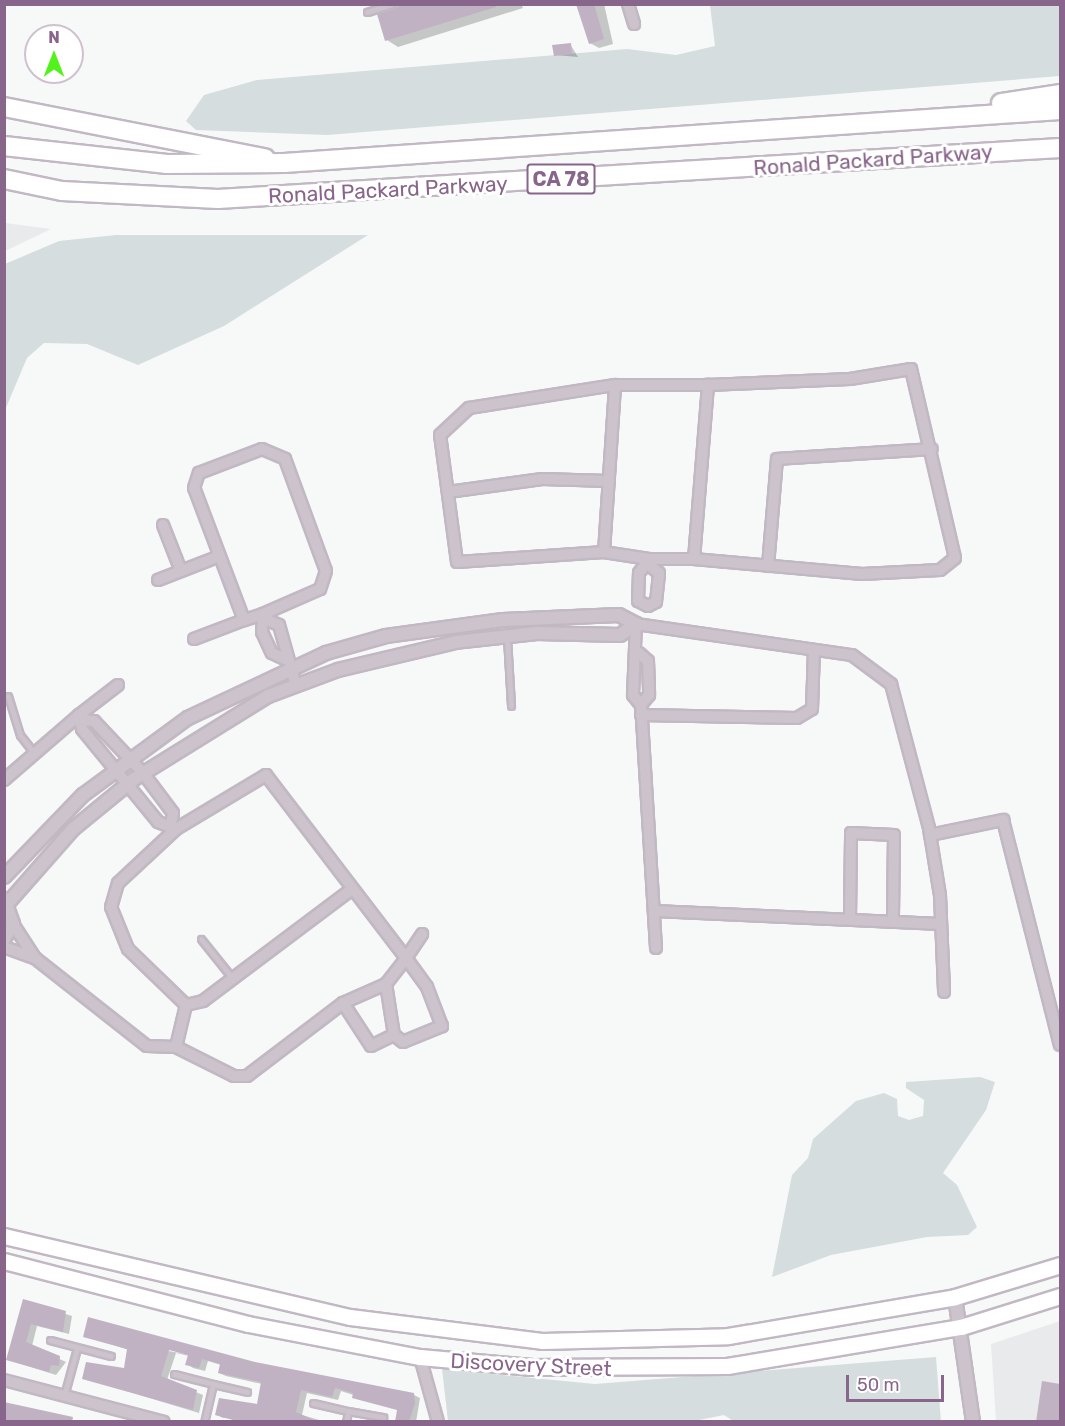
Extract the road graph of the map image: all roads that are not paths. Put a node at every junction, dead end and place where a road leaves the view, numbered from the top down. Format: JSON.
{"nodes":[{"id":1,"x":391,"y":4,"type":"edge"},
{"id":2,"x":628,"y":4,"type":"edge"},
{"id":3,"x":367,"y":12,"type":"dead end"},
{"id":4,"x":634,"y":24,"type":"dead end"},
{"id":5,"x":1060,"y":94,"type":"edge"},
{"id":6,"x":4,"y":107,"type":"edge"},
{"id":7,"x":1060,"y":110,"type":"edge"},
{"id":8,"x":883,"y":122,"type":"junction"},
{"id":9,"x":4,"y":146,"type":"edge"},
{"id":10,"x":1060,"y":148,"type":"edge"},
{"id":11,"x":284,"y":163,"type":"junction"},
{"id":12,"x":4,"y":178,"type":"edge"},
{"id":13,"x":4,"y":186,"type":"edge"},
{"id":14,"x":62,"y":190,"type":"junction"},
{"id":15,"x":615,"y":385,"type":"junction"},
{"id":16,"x":708,"y":385,"type":"junction"},
{"id":17,"x":932,"y":448,"type":"junction"},
{"id":18,"x":609,"y":482,"type":"junction"},
{"id":19,"x":447,"y":492,"type":"junction"},
{"id":20,"x":163,"y":525,"type":"dead end"},
{"id":21,"x":604,"y":552,"type":"junction"},
{"id":22,"x":220,"y":556,"type":"junction"},
{"id":23,"x":693,"y":559,"type":"junction"},
{"id":24,"x":649,"y":562,"type":"junction"},
{"id":25,"x":768,"y":566,"type":"junction"},
{"id":26,"x":181,"y":571,"type":"junction"},
{"id":27,"x":158,"y":580,"type":"dead end"},
{"id":28,"x":648,"y":606,"type":"junction"},
{"id":29,"x":264,"y":616,"type":"junction"},
{"id":30,"x":244,"y":620,"type":"junction"},
{"id":31,"x":642,"y":625,"type":"junction"},
{"id":32,"x":507,"y":636,"type":"junction"},
{"id":33,"x":194,"y":639,"type":"dead end"},
{"id":34,"x":814,"y":650,"type":"junction"},
{"id":35,"x":639,"y":653,"type":"junction"},
{"id":36,"x":287,"y":664,"type":"junction"},
{"id":37,"x":118,"y":685,"type":"dead end"},
{"id":38,"x":296,"y":686,"type":"junction"},
{"id":39,"x":8,"y":696,"type":"dead end"},
{"id":40,"x":512,"y":706,"type":"dead end"},
{"id":41,"x":641,"y":710,"type":"junction"},
{"id":42,"x":81,"y":717,"type":"junction"},
{"id":43,"x":34,"y":753,"type":"junction"},
{"id":44,"x":130,"y":760,"type":"junction"},
{"id":45,"x":116,"y":771,"type":"junction"},
{"id":46,"x":143,"y":773,"type":"junction"},
{"id":47,"x":4,"y":780,"type":"edge"},
{"id":48,"x":127,"y":784,"type":"junction"},
{"id":49,"x":174,"y":826,"type":"junction"},
{"id":50,"x":930,"y":835,"type":"junction"},
{"id":51,"x":4,"y":877,"type":"edge"},
{"id":52,"x":352,"y":889,"type":"junction"},
{"id":53,"x":6,"y":901,"type":"edge"},
{"id":54,"x":654,"y":911,"type":"junction"},
{"id":55,"x":850,"y":919,"type":"junction"},
{"id":56,"x":893,"y":921,"type":"junction"},
{"id":57,"x":13,"y":924,"type":"junction"},
{"id":58,"x":941,"y":924,"type":"junction"},
{"id":59,"x":422,"y":934,"type":"dead end"},
{"id":60,"x":4,"y":939,"type":"edge"},
{"id":61,"x":201,"y":939,"type":"dead end"},
{"id":62,"x":4,"y":947,"type":"edge"},
{"id":63,"x":656,"y":948,"type":"dead end"},
{"id":64,"x":35,"y":958,"type":"junction"},
{"id":65,"x":406,"y":958,"type":"junction"},
{"id":66,"x":233,"y":979,"type":"junction"},
{"id":67,"x":386,"y":984,"type":"junction"},
{"id":68,"x":944,"y":992,"type":"dead end"},
{"id":69,"x":343,"y":1003,"type":"junction"},
{"id":70,"x":186,"y":1005,"type":"junction"},
{"id":71,"x":394,"y":1035,"type":"junction"},
{"id":72,"x":1060,"y":1045,"type":"edge"},
{"id":73,"x":176,"y":1047,"type":"junction"},
{"id":74,"x":4,"y":1236,"type":"edge"},
{"id":75,"x":4,"y":1261,"type":"edge"},
{"id":76,"x":1060,"y":1265,"type":"edge"},
{"id":77,"x":1060,"y":1296,"type":"edge"},
{"id":78,"x":955,"y":1297,"type":"junction"},
{"id":79,"x":961,"y":1328,"type":"junction"},
{"id":80,"x":50,"y":1340,"type":"dead end"},
{"id":81,"x":77,"y":1348,"type":"junction"},
{"id":82,"x":111,"y":1356,"type":"dead end"},
{"id":83,"x":420,"y":1357,"type":"junction"},
{"id":84,"x":174,"y":1374,"type":"dead end"},
{"id":85,"x":4,"y":1380,"type":"edge"},
{"id":86,"x":213,"y":1384,"type":"junction"},
{"id":87,"x":247,"y":1392,"type":"dead end"},
{"id":88,"x":64,"y":1396,"type":"junction"},
{"id":89,"x":313,"y":1403,"type":"dead end"},
{"id":90,"x":119,"y":1410,"type":"junction"},
{"id":91,"x":348,"y":1411,"type":"junction"},
{"id":92,"x":383,"y":1417,"type":"dead end"},
{"id":93,"x":115,"y":1422,"type":"edge"},
{"id":94,"x":164,"y":1422,"type":"edge"},
{"id":95,"x":204,"y":1422,"type":"edge"},
{"id":96,"x":346,"y":1422,"type":"edge"},
{"id":97,"x":438,"y":1422,"type":"edge"},
{"id":98,"x":973,"y":1422,"type":"edge"}],
"edges":[{"from":1,"to":3,"type":"lane"},
{"from":2,"to":4,"type":"street"},
{"from":5,"to":8,"type":"highway"},
{"from":6,"to":11,"type":"highway"},
{"from":7,"to":8,"type":"highway","name":"Ronald Packard Parkway","number":"CA 78"},
{"from":8,"to":11,"type":"highway","name":"Ronald Packard Parkway","number":"CA 78"},
{"from":9,"to":11,"type":"highway","name":"Ronald Packard Parkway","number":"CA 78"},
{"from":10,"to":14,"type":"highway","name":"Ronald Packard Parkway","number":"CA 78"},
{"from":12,"to":14,"type":"highway","name":"Ronald Packard Parkway","number":"CA 78"},
{"from":13,"to":14,"type":"highway"},
{"from":15,"to":16,"type":"street"},
{"from":15,"to":18,"type":"street"},
{"from":15,"to":19,"type":"street"},
{"from":16,"to":17,"type":"street"},
{"from":16,"to":23,"type":"street"},
{"from":17,"to":25,"type":"street"},
{"from":17,"to":25,"type":"street"},
{"from":18,"to":19,"type":"street"},
{"from":18,"to":21,"type":"street"},
{"from":19,"to":21,"type":"street"},
{"from":20,"to":26,"type":"street"},
{"from":21,"to":24,"type":"street"},
{"from":22,"to":26,"type":"street"},
{"from":22,"to":29,"type":"street"},
{"from":22,"to":30,"type":"street"},
{"from":23,"to":24,"type":"street"},
{"from":23,"to":25,"type":"street"},
{"from":24,"to":28,"type":"street"},
{"from":24,"to":28,"type":"street"},
{"from":26,"to":27,"type":"street"},
{"from":28,"to":31,"type":"street"},
{"from":29,"to":30,"type":"street"},
{"from":29,"to":36,"type":"street"},
{"from":29,"to":36,"type":"street"},
{"from":30,"to":33,"type":"street"},
{"from":31,"to":32,"type":"street"},
{"from":31,"to":34,"type":"street"},
{"from":31,"to":35,"type":"street"},
{"from":31,"to":36,"type":"street"},
{"from":32,"to":38,"type":"street"},
{"from":32,"to":40,"type":"lane"},
{"from":34,"to":41,"type":"street"},
{"from":34,"to":50,"type":"street"},
{"from":35,"to":41,"type":"street"},
{"from":35,"to":41,"type":"street"},
{"from":36,"to":38,"type":"street"},
{"from":36,"to":44,"type":"street"},
{"from":37,"to":42,"type":"street"},
{"from":38,"to":46,"type":"street"},
{"from":39,"to":43,"type":"lane"},
{"from":41,"to":54,"type":"street"},
{"from":42,"to":43,"type":"street"},
{"from":42,"to":44,"type":"street"},
{"from":42,"to":45,"type":"street"},
{"from":43,"to":47,"type":"street"},
{"from":44,"to":45,"type":"street"},
{"from":44,"to":46,"type":"street"},
{"from":45,"to":48,"type":"street"},
{"from":45,"to":51,"type":"street"},
{"from":46,"to":48,"type":"street"},
{"from":46,"to":49,"type":"street"},
{"from":48,"to":49,"type":"street"},
{"from":48,"to":53,"type":"street"},
{"from":49,"to":52,"type":"street"},
{"from":49,"to":70,"type":"street"},
{"from":50,"to":58,"type":"street"},
{"from":50,"to":72,"type":"street"},
{"from":52,"to":65,"type":"street"},
{"from":52,"to":66,"type":"street"},
{"from":53,"to":57,"type":"street"},
{"from":54,"to":55,"type":"street"},
{"from":54,"to":63,"type":"street"},
{"from":55,"to":56,"type":"street"},
{"from":55,"to":56,"type":"street"},
{"from":56,"to":58,"type":"street"},
{"from":57,"to":60,"type":"street"},
{"from":57,"to":64,"type":"street"},
{"from":58,"to":68,"type":"street"},
{"from":59,"to":65,"type":"street"},
{"from":61,"to":66,"type":"lane"},
{"from":62,"to":64,"type":"street"},
{"from":64,"to":73,"type":"street"},
{"from":65,"to":67,"type":"street"},
{"from":65,"to":71,"type":"street"},
{"from":66,"to":70,"type":"street"},
{"from":67,"to":69,"type":"street"},
{"from":67,"to":71,"type":"street"},
{"from":69,"to":71,"type":"street"},
{"from":69,"to":73,"type":"street"},
{"from":70,"to":73,"type":"street"},
{"from":74,"to":78,"type":"main road","name":"Discovery Street"},
{"from":75,"to":83,"type":"main road","name":"Discovery Street"},
{"from":76,"to":78,"type":"main road","name":"Discovery Street"},
{"from":77,"to":79,"type":"main road","name":"Discovery Street"},
{"from":78,"to":79,"type":"street"},
{"from":79,"to":83,"type":"main road","name":"Discovery Street"},
{"from":79,"to":98,"type":"street"},
{"from":80,"to":81,"type":"lane"},
{"from":81,"to":82,"type":"lane"},
{"from":81,"to":88,"type":"lane"},
{"from":83,"to":97,"type":"street"},
{"from":84,"to":86,"type":"lane"},
{"from":85,"to":88,"type":"street"},
{"from":86,"to":87,"type":"lane"},
{"from":86,"to":95,"type":"lane"},
{"from":88,"to":90,"type":"street"},
{"from":89,"to":91,"type":"lane"},
{"from":90,"to":93,"type":"street"},
{"from":90,"to":94,"type":"street"},
{"from":91,"to":92,"type":"lane"},
{"from":91,"to":96,"type":"lane"}]}
